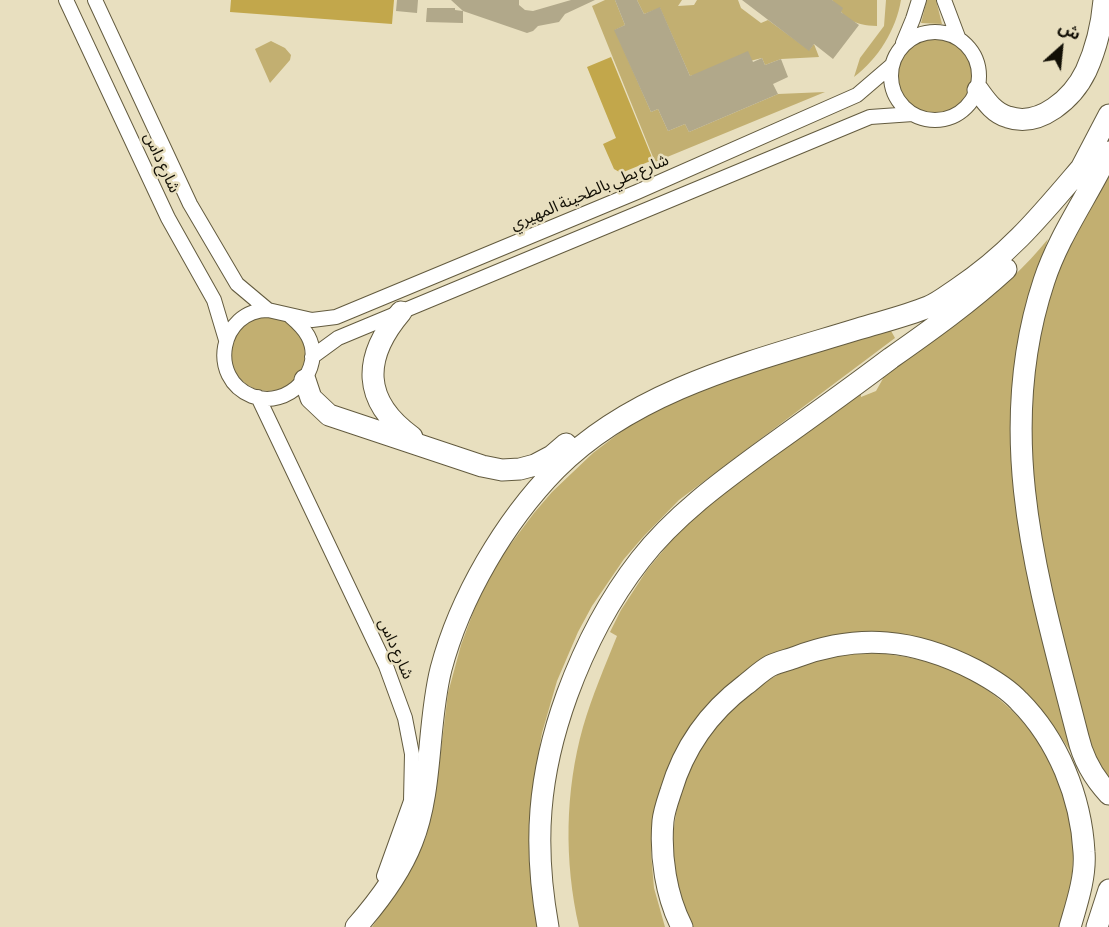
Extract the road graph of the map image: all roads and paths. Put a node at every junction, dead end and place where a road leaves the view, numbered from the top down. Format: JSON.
{"nodes":[{"id":1,"x":66,"y":0,"type":"edge"},
{"id":2,"x":95,"y":0,"type":"edge"},
{"id":3,"x":918,"y":0,"type":"edge"},
{"id":4,"x":944,"y":0,"type":"edge"},
{"id":5,"x":1104,"y":0,"type":"edge"},
{"id":6,"x":958,"y":38,"type":"junction"},
{"id":7,"x":902,"y":45,"type":"junction"},
{"id":8,"x":892,"y":65,"type":"junction"},
{"id":9,"x":978,"y":90,"type":"junction"},
{"id":10,"x":913,"y":114,"type":"junction"},
{"id":11,"x":1109,"y":115,"type":"edge"},
{"id":12,"x":1109,"y":152,"type":"edge"},
{"id":13,"x":1083,"y":166,"type":"junction"},
{"id":14,"x":268,"y":310,"type":"junction"},
{"id":15,"x":401,"y":312,"type":"junction"},
{"id":16,"x":290,"y":316,"type":"junction"},
{"id":17,"x":226,"y":340,"type":"junction"},
{"id":18,"x":312,"y":357,"type":"junction"},
{"id":19,"x":767,"y":357,"type":"junction"},
{"id":20,"x":305,"y":380,"type":"junction"},
{"id":21,"x":258,"y":397,"type":"junction"},
{"id":22,"x":428,"y":448,"type":"junction"},
{"id":23,"x":1109,"y":794,"type":"edge"},
{"id":24,"x":1109,"y":890,"type":"edge"},
{"id":25,"x":357,"y":926,"type":"edge"},
{"id":26,"x":548,"y":927,"type":"edge"},
{"id":27,"x":682,"y":927,"type":"edge"},
{"id":28,"x":1070,"y":927,"type":"edge"},
{"id":29,"x":1097,"y":927,"type":"edge"}],
"edges":[{"from":1,"to":17,"type":"street","name":"شارع داس"},
{"from":2,"to":14,"type":"street","name":"شارع داس"},
{"from":3,"to":7,"type":"street"},
{"from":4,"to":6,"type":"street"},
{"from":5,"to":9,"type":"highway"},
{"from":6,"to":7,"type":"street"},
{"from":6,"to":9,"type":"street"},
{"from":7,"to":8,"type":"street"},
{"from":8,"to":10,"type":"street"},
{"from":8,"to":16,"type":"street","name":"شارع بطي بالطحينة المهيري"},
{"from":9,"to":10,"type":"street"},
{"from":10,"to":15,"type":"street"},
{"from":11,"to":13,"type":"highway"},
{"from":12,"to":23,"type":"highway"},
{"from":13,"to":19,"type":"highway"},
{"from":13,"to":26,"type":"highway"},
{"from":14,"to":16,"type":"street"},
{"from":14,"to":17,"type":"street"},
{"from":15,"to":18,"type":"street"},
{"from":15,"to":22,"type":"highway"},
{"from":16,"to":18,"type":"street"},
{"from":17,"to":21,"type":"street"},
{"from":18,"to":20,"type":"street"},
{"from":19,"to":22,"type":"highway"},
{"from":19,"to":25,"type":"highway"},
{"from":20,"to":21,"type":"street"},
{"from":20,"to":22,"type":"highway"},
{"from":21,"to":25,"type":"street","name":"شارع داس"},
{"from":24,"to":29,"type":"highway"},
{"from":27,"to":28,"type":"highway"}]}
